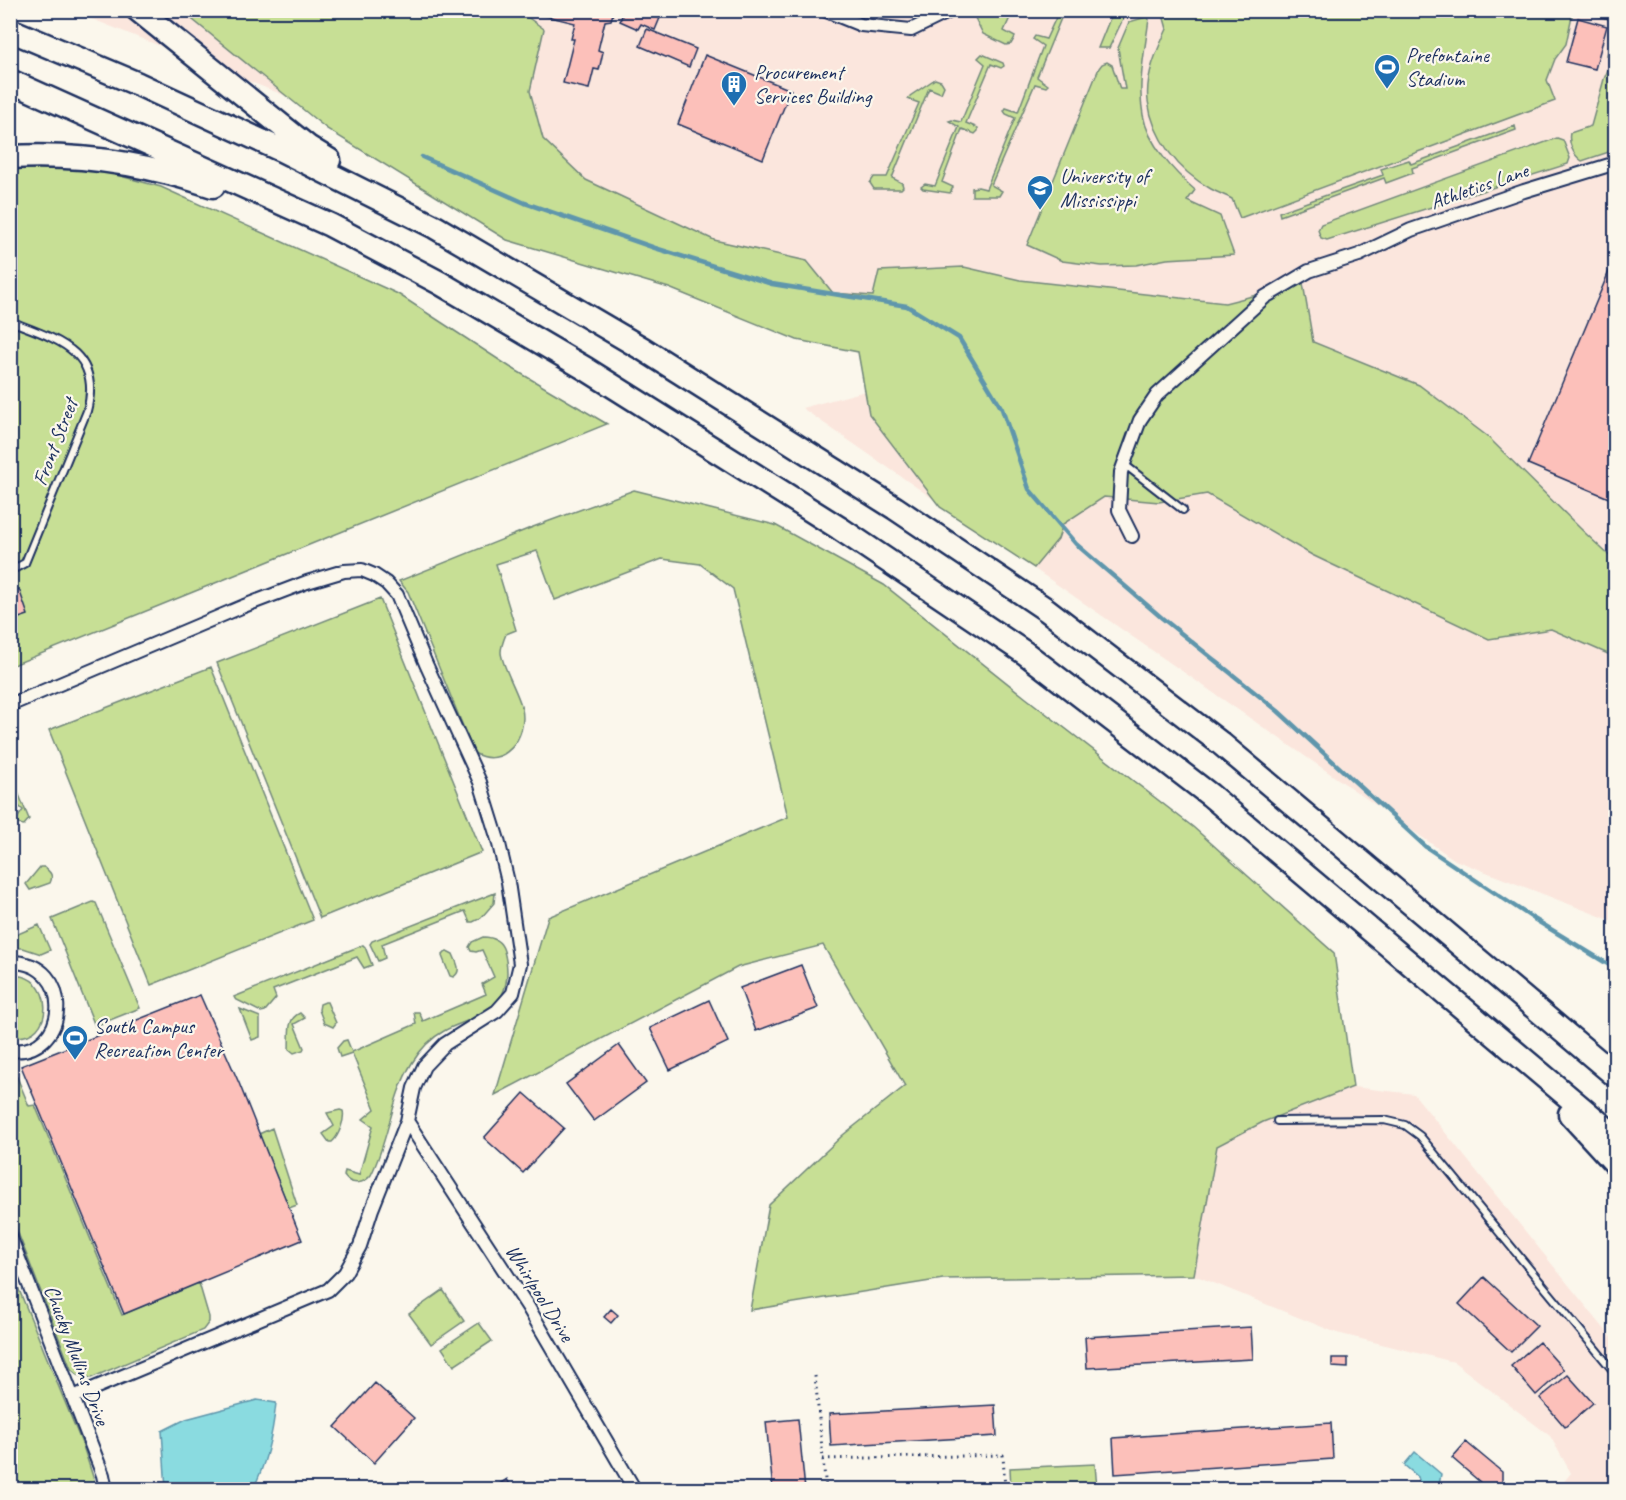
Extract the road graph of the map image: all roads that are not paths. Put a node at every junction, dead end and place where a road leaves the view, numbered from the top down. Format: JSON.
{"nodes":[{"id":1,"x":138,"y":10,"type":"edge"},
{"id":2,"x":824,"y":10,"type":"edge"},
{"id":3,"x":952,"y":10,"type":"edge"},
{"id":4,"x":10,"y":30,"type":"edge"},
{"id":5,"x":10,"y":81,"type":"edge"},
{"id":6,"x":10,"y":157,"type":"edge"},
{"id":7,"x":1616,"y":163,"type":"edge"},
{"id":8,"x":330,"y":225,"type":"junction"},
{"id":9,"x":435,"y":227,"type":"junction"},
{"id":10,"x":10,"y":321,"type":"edge"},
{"id":11,"x":1124,"y":464,"type":"junction"},
{"id":12,"x":1183,"y":510,"type":"dead end"},
{"id":13,"x":1132,"y":536,"type":"dead end"},
{"id":14,"x":10,"y":571,"type":"edge"},
{"id":15,"x":10,"y":705,"type":"edge"},
{"id":16,"x":10,"y":963,"type":"edge"},
{"id":17,"x":1563,"y":1032,"type":"junction"},
{"id":18,"x":1510,"y":1049,"type":"junction"},
{"id":19,"x":10,"y":1050,"type":"edge"},
{"id":20,"x":1616,"y":1064,"type":"edge"},
{"id":21,"x":1616,"y":1076,"type":"edge"},
{"id":22,"x":406,"y":1121,"type":"junction"},
{"id":23,"x":1277,"y":1121,"type":"dead end"},
{"id":24,"x":1616,"y":1137,"type":"edge"},
{"id":25,"x":1616,"y":1164,"type":"edge"},
{"id":26,"x":10,"y":1236,"type":"edge"},
{"id":27,"x":1616,"y":1374,"type":"edge"},
{"id":28,"x":73,"y":1397,"type":"junction"},
{"id":29,"x":106,"y":1490,"type":"edge"},
{"id":30,"x":635,"y":1490,"type":"edge"}],
"edges":[{"from":1,"to":9,"type":"highway"},
{"from":2,"to":3,"type":"street"},
{"from":4,"to":9,"type":"highway"},
{"from":5,"to":8,"type":"highway"},
{"from":6,"to":8,"type":"highway"},
{"from":7,"to":11,"type":"street","name":"Athletics Lane"},
{"from":8,"to":18,"type":"highway"},
{"from":9,"to":17,"type":"highway"},
{"from":10,"to":14,"type":"lane","name":"Front Street"},
{"from":11,"to":12,"type":"lane"},
{"from":11,"to":13,"type":"street","name":"Athletics Lane"},
{"from":15,"to":22,"type":"street"},
{"from":16,"to":19,"type":"street"},
{"from":17,"to":20,"type":"highway"},
{"from":17,"to":21,"type":"highway"},
{"from":18,"to":24,"type":"highway"},
{"from":18,"to":25,"type":"highway"},
{"from":22,"to":28,"type":"street"},
{"from":22,"to":30,"type":"street","name":"Whirlpool Drive"},
{"from":23,"to":27,"type":"lane"},
{"from":26,"to":28,"type":"street","name":"Chucky Mullins Drive"},
{"from":28,"to":29,"type":"street","name":"Chucky Mullins Drive"}]}
